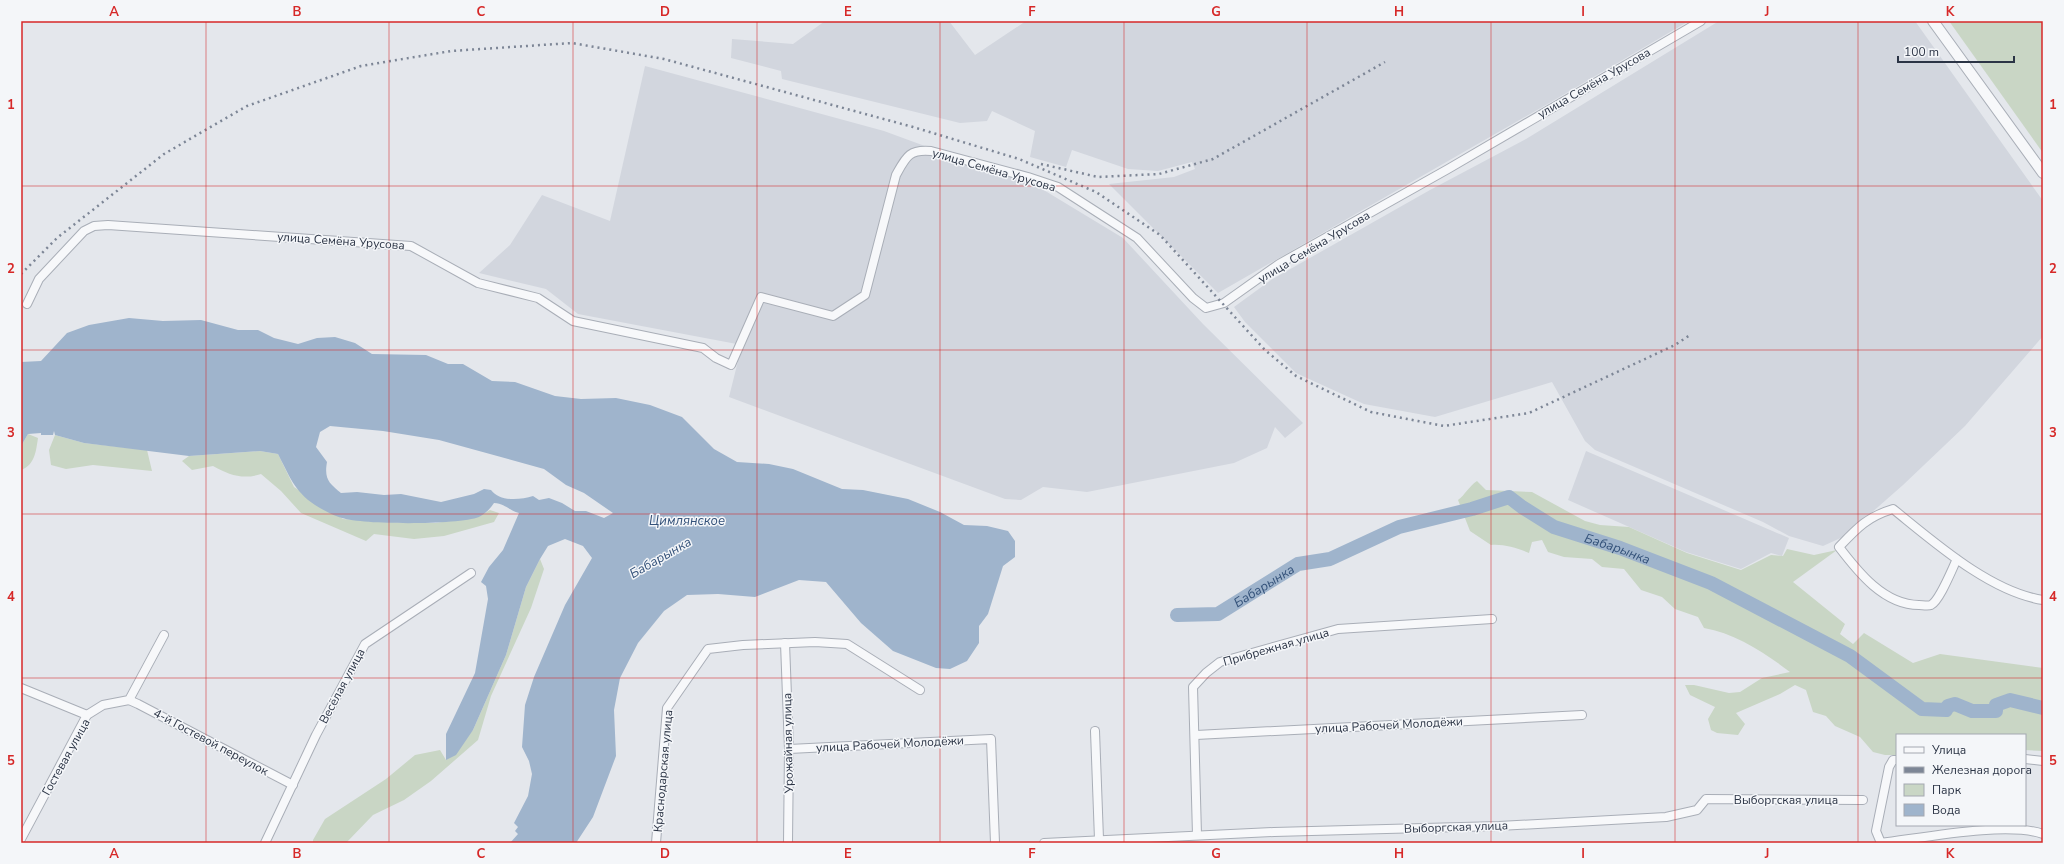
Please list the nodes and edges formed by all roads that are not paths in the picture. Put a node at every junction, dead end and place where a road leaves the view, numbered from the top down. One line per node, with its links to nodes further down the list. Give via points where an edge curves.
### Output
1 (1701, 21): 4 (street, улица Семёна Урусова, via 1448,169 1279,264 1224,303 1206,308 1193,298 1138,238 1058,187 931,151 918,150 904,160 896,175 865,295 833,316 761,297 731,364 716,358 703,348 573,321 538,298 478,283 412,246 94,226 84,231 39,279)
2 (1933, 21): 3 (street)
3 (2043, 173)
4 (27, 304)
5 (1957, 559): 5 (street, via 1936,600 1930,605 1903,602 1879,590 1857,570 1839,546 1874,515 1893,509); 7 (street, via 2012,592)
6 (470, 573): 22 (street, Весёлая улица, via 365,644 316,735)
7 (2043, 600)
8 (1492, 619): 17 (street, Прибрежная улица, via 1338,629 1220,662 1193,687)
9 (164, 635): 13 (street)
10 (785, 643): 12 (street, Краснодарская улица, via 847,644); 18 (street, Урожайная улица); 29 (street, Краснодарская улица, via 708,649 667,708)
11 (21, 688): 15 (street)
12 (920, 690)
13 (129, 700): 15 (street, Гостевая улица, via 103,705); 22 (street, 4-й Гостевой переулок)
14 (1582, 714): 17 (street, улица Рабочей Молодёжи)
15 (87, 715): 26 (street, Гостевая улица)
16 (1095, 731): 27 (street)
17 (1196, 735): 25 (street, Прибрежная улица)
18 (789, 749): 30 (street, Урожайная улица); 31 (street, улица Рабочей Молодёжи, via 991,739)
19 (2026, 759): 21 (street)
20 (1896, 760): 24 (street, via 1893,760 1889,767 1876,831 1881,843 1992,830 2035,831)
21 (2043, 761)
22 (293, 785): 28 (street, Весёлая улица)
23 (1863, 800): 25 (street, Выборгская улица, via 1706,799 1697,810 1666,817 1499,826)
24 (2043, 834)
25 (1198, 835): 27 (street, Выборгская улица)
26 (21, 839)
27 (1099, 839): 32 (street, Выборгская улица)
28 (265, 843)
29 (656, 843)
30 (788, 843)
31 (995, 843)
32 (1044, 843)

